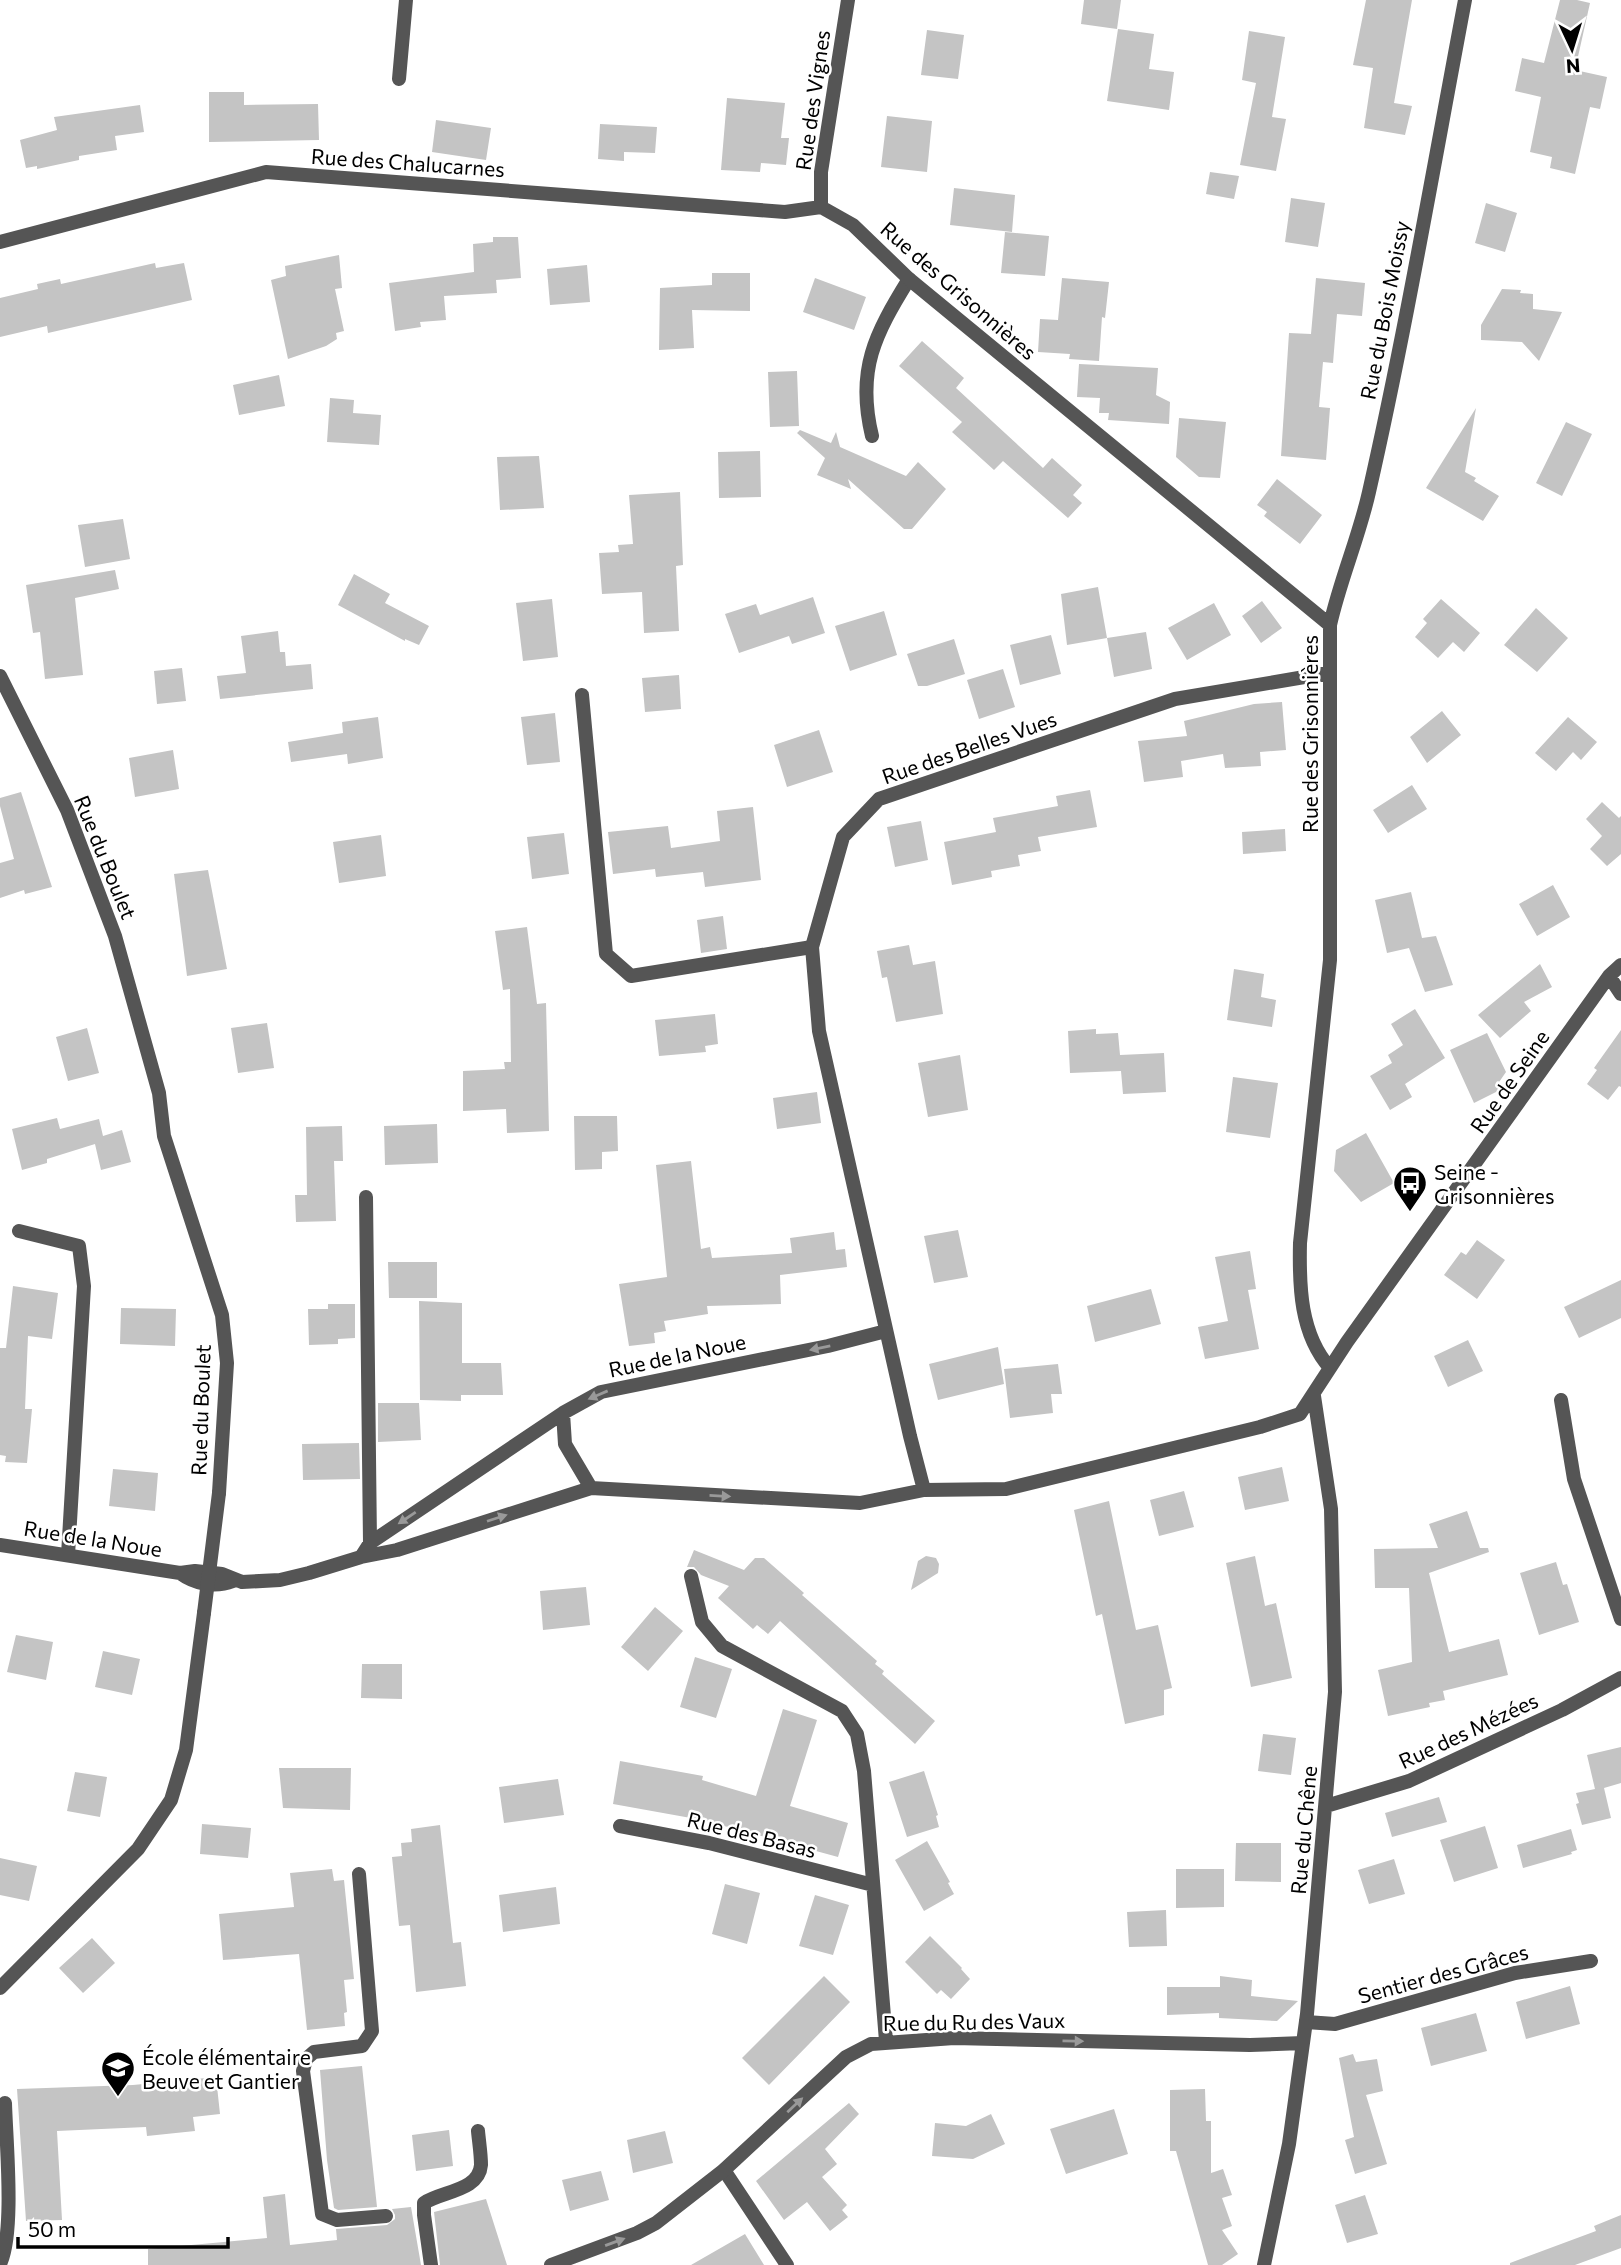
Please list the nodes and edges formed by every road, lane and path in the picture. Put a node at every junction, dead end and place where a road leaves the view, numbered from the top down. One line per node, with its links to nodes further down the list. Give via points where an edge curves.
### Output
1 (406, 0): 4 (street)
2 (848, 0): 5 (street, Rue des Vignes, via 821,172)
3 (1465, 0): 9 (street, Rue du Bois Moissy, via 1368,496)
4 (399, 79)
5 (821, 206): 6 (street, Rue des Chalucarnes, via 785,212 266,172); 7 (street, Rue des Grisonnières, via 853,225)
6 (0, 242)
7 (909, 279): 8 (street, via 882,323 868,365 867,414); 9 (street, Rue des Grisonnières)
8 (872, 436)
9 (1330, 625): 10 (street, Rue des Grisonnières)
10 (1328, 673): 13 (street, Rue des Belles Vues, via 1175,699 879,799 843,837); 20 (street, Rue des Grisonnières, via 1331,960 1300,1269 1308,1330 1319,1356)
11 (0, 677): 38 (street, Rue du Boulet, bridge, via 67,810 115,936 159,1093 164,1136 222,1315 227,1363 219,1493 204,1613 186,1750 171,1800 138,1849)
12 (582, 695): 13 (street, via 606,954 631,975)
13 (812, 947): 19 (street, Rue des Belles Vues, via 819,1031)
14 (1621, 965): 15 (street, Rue de Seine)
15 (1609, 976): 16 (street); 20 (street, Rue de Seine)
16 (1621, 994)
17 (366, 1197): 26 (street)
18 (19, 1231): 28 (street, via 79,1246 85,1286)
19 (886, 1331): 23 (street, Rue de la Noue, one-way to 23, via 601,1392); 25 (street)
20 (1330, 1368): 21 (street, Rue de Seine)
21 (1314, 1396): 25 (street, Rue de la Noue, via 1300,1414 1125,1461 1006,1489); 33 (street, Rue du Chêne, via 1331,1509 1334,1611 1335,1692)
22 (1560, 1400): 31 (street, via 1574,1479)
23 (563, 1413): 24 (street, via 565,1444); 26 (street, Rue de la Noue, one-way to 26)
24 (591, 1488): 25 (street, Rue de la Noue, one-way to 25, via 860,1503); 29 (street, Rue de la Noue, one-way to 24, via 397,1550)
25 (924, 1490)
26 (370, 1543): 29 (street, Rue de la Noue)
27 (0, 1545): 28 (street, Rue de la Noue)
28 (68, 1555): 29 (street, Rue de la Noue, via 180,1573 222,1574 242,1582 280,1580)
29 (361, 1557)
30 (691, 1576): 36 (street, via 702,1622 722,1646 842,1711 857,1734)
31 (1621, 1619)
32 (1621, 1678): 33 (street, Rue des Mézées, via 1409,1781)
33 (1326, 1806): 39 (street, Rue du Chêne)
34 (620, 1826): 36 (street, Rue des Basas, via 709,1843)
35 (359, 1874): 45 (street, via 373,2031 362,2046 314,2052 303,2071 322,2214 337,2220)
36 (873, 1885): 40 (street)
37 (1591, 1961): 39 (street, Sentier des Grâces, via 1515,1973 1335,2024)
38 (0, 1988)
39 (1306, 2022): 41 (street, Rue du Chêne)
40 (886, 2042): 41 (street, Rue du Ru des Vaux, one-way to 41, via 954,2038); 44 (street, Rue du Ru des Vaux, one-way to 40, via 846,2057 871,2043)
41 (1303, 2043): 50 (street, Rue du Chêne, via 1289,2144)
42 (5, 2103): 46 (street, via 8,2223)
43 (478, 2131): 47 (street, via 481,2166 476,2179 434,2196 418,2212)
44 (724, 2170): 48 (street, Rue du Ru des Vaux, one-way to 44, via 638,2233); 49 (street)
45 (386, 2216)
46 (0, 2264)
47 (430, 2265)
48 (551, 2265)
49 (787, 2265)
50 (1264, 2265)

